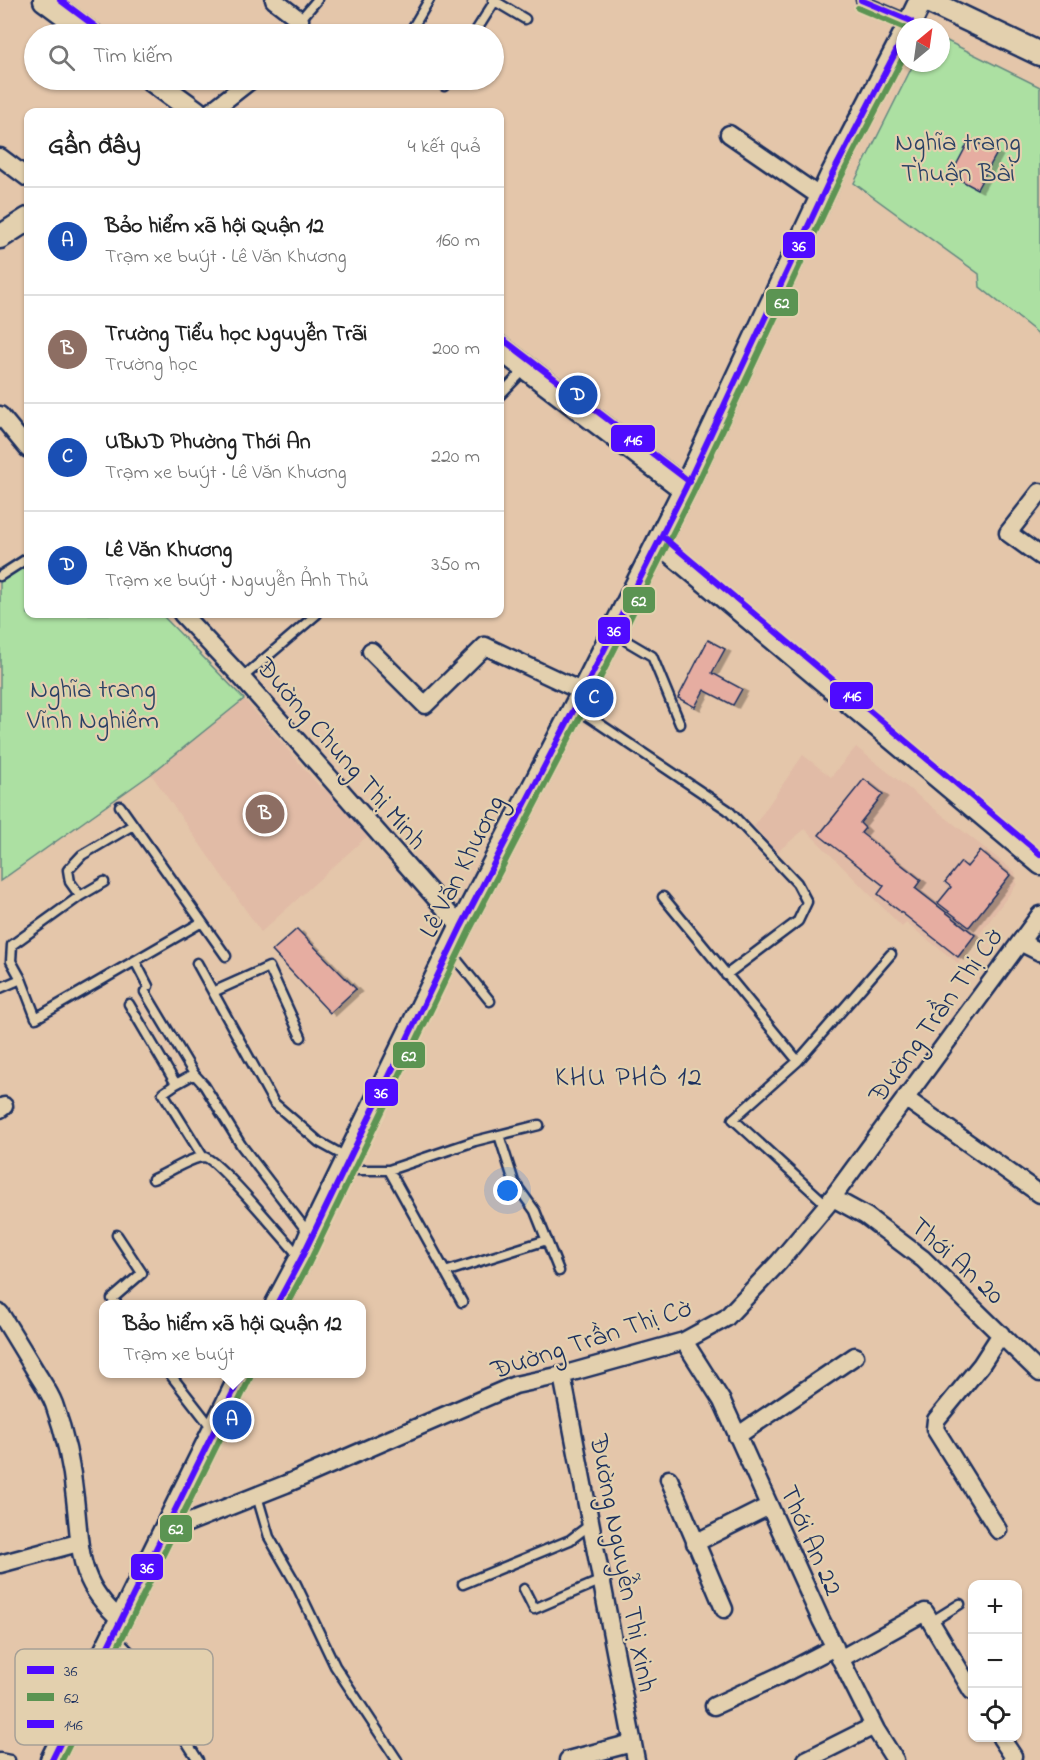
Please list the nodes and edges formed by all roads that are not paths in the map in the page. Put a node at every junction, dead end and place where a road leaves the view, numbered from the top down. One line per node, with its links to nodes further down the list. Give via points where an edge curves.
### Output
1 (45, 0): 12 (main road)
2 (274, 0): 13 (street)
3 (317, 0): 14 (lane)
4 (429, 0): 15 (lane)
5 (494, 0): 10 (lane); 16 (lane)
6 (861, 0): 11 (lane)
7 (921, 0): 9 (main road, Lê Văn Khương)
8 (926, 0): 18 (main road)
9 (912, 18)
10 (525, 19)
11 (896, 20)
12 (77, 24)
13 (294, 24)
14 (299, 24)
15 (415, 24)
16 (480, 24)
17 (896, 51): 26 (main road, Lê Văn Khương)
18 (1040, 54)
19 (166, 90): 21 (main road)
20 (238, 90): 22 (street)
21 (190, 108)
22 (215, 108)
23 (729, 134): 26 (street)
24 (0, 157): 25 (street)
25 (24, 175)
26 (822, 198): 34 (main road, Lê Văn Khương)
27 (24, 222): 28 (main road)
28 (0, 237)
29 (504, 351): 30 (main road)
30 (525, 369): 31 (lane); 34 (main road)
31 (504, 391)
32 (0, 415): 33 (street)
33 (24, 438)
34 (685, 489): 36 (main road, Lê Văn Khương)
35 (1040, 492): 37 (street, via 1008,533)
36 (657, 544): 42 (main road, Lê Văn Khương); 49 (street)
37 (1040, 556)
38 (24, 561): 39 (lane)
39 (0, 576)
40 (186, 618): 44 (street, Đường Chung Thị Minh)
41 (312, 618): 44 (lane)
42 (613, 633): 45 (main road, Lê Văn Khương); 46 (lane, via 652,656)
43 (371, 651): 45 (street, via 425,705 485,646)
44 (242, 678): 55 (street, Đường Chung Thị Minh)
45 (579, 700): 55 (main road, Lê Văn Khương); 63 (lane, via 728,810 797,883 807,902 798,921)
46 (680, 724)
47 (120, 806): 48 (lane)
48 (133, 825): 51 (lane, via 82,855 68,870 69,882); 54 (lane)
49 (1040, 866)
50 (104, 882): 51 (lane)
51 (80, 896): 64 (lane, via 12,945 11,961)
52 (663, 897): 63 (lane)
53 (1040, 915): 56 (street, Đường Trần Thị Cờ)
54 (201, 922): 60 (lane); 61 (lane)
55 (461, 927): 57 (main road, Lê Văn Khương)
56 (1020, 942): 58 (street); 73 (street, Đường Trần Thị Cờ)
57 (449, 951): 67 (lane); 77 (main road, Lê Văn Khương)
58 (1040, 952)
59 (891, 954): 70 (lane)
60 (226, 956)
61 (135, 961): 64 (lane, via 36,1018); 71 (lane, via 146,989)
62 (197, 963): 66 (lane)
63 (726, 975): 70 (lane)
64 (21, 979): 65 (lane)
65 (0, 988)
66 (213, 992): 69 (lane, via 269,967); 77 (lane, via 274,1103)
67 (490, 1002)
68 (129, 1004): 72 (lane)
69 (301, 1037)
70 (798, 1061): 81 (lane, via 734,1119)
71 (194, 1074): 72 (lane); 83 (lane, via 241,1145)
72 (176, 1084): 76 (lane, via 163,1093)
73 (905, 1098): 80 (street); 81 (street, Đường Trần Thị Cờ)
74 (539, 1125): 75 (lane)
75 (499, 1135): 78 (lane); 84 (lane, via 514,1182 535,1211)
76 (203, 1157): 79 (lane); 85 (lane, via 215,1162)
77 (347, 1162): 78 (lane, via 356,1170); 83 (main road, Lê Văn Khương)
78 (389, 1170): 87 (lane)
79 (153, 1179)
80 (1040, 1194)
81 (830, 1201): 92 (street, Thới An 20, via 866,1216 923,1259); 93 (street, Đường Trần Thị Cờ, via 780,1262 726,1318)
82 (117, 1235): 88 (lane, via 142,1272)
83 (310, 1235): 85 (main road, Lê Văn Khương)
84 (547, 1240): 86 (lane); 87 (lane)
85 (301, 1259): 89 (main road, Lê Văn Khương)
86 (559, 1271)
87 (445, 1272): 90 (lane)
88 (113, 1300)
89 (280, 1300)
90 (462, 1302)
91 (2, 1315): 107 (street, via 54,1402 68,1455)
92 (1001, 1334): 95 (street, Thới An 20); 105 (street, via 936,1420 935,1429)
93 (684, 1341): 96 (street, Đường Trần Thị Cờ); 100 (street, Thới An 22, via 722,1401)
94 (855, 1356): 100 (street)
95 (1040, 1373)
96 (562, 1375): 102 (street, Đường Trần Thị Cờ, via 515,1385); 104 (street, Đường Nguyễn Thị Xinh)
97 (173, 1378): 99 (lane)
98 (240, 1378): 99 (main road)
99 (214, 1430): 106 (main road)
100 (737, 1436): 103 (street, Thới An 22)
101 (669, 1479): 108 (street)
102 (258, 1496): 106 (street, Đường Trần Thị Cờ); 131 (lane, via 269,1537 335,1666)
103 (769, 1506): 108 (street); 119 (street, Thới An 22)
104 (591, 1524): 110 (street, Đường Nguyễn Thị Xinh); 111 (lane, via 570,1540)
105 (998, 1530)
106 (165, 1532): 116 (main road)
107 (78, 1543): 109 (street); 116 (street, via 84,1569)
108 (695, 1543): 114 (street)
109 (0, 1564)
110 (602, 1580): 112 (lane, via 534,1609); 124 (street, Đường Nguyễn Thị Xinh)
111 (463, 1584)
112 (524, 1590)
113 (960, 1604): 115 (lane)
114 (724, 1609)
115 (931, 1622): 119 (street, via 925,1612); 120 (street)
116 (116, 1627): 117 (main road); 118 (lane)
117 (106, 1649)
118 (133, 1649)
119 (838, 1653): 121 (street); 122 (street, Thới An 22)
120 (970, 1688)
121 (714, 1706)
122 (874, 1726): 134 (street); 135 (street, Thới An 22)
123 (1004, 1742): 136 (street)
124 (632, 1743): 132 (street); 133 (street, Đường Nguyễn Thị Xinh)
125 (61, 1745): 128 (main road)
126 (188, 1745): 130 (lane)
127 (0, 1758): 129 (lane)
128 (54, 1759)
129 (10, 1760)
130 (198, 1760)
131 (397, 1760)
132 (568, 1760)
133 (636, 1760)
134 (806, 1760)
135 (895, 1760)
136 (1012, 1760)

